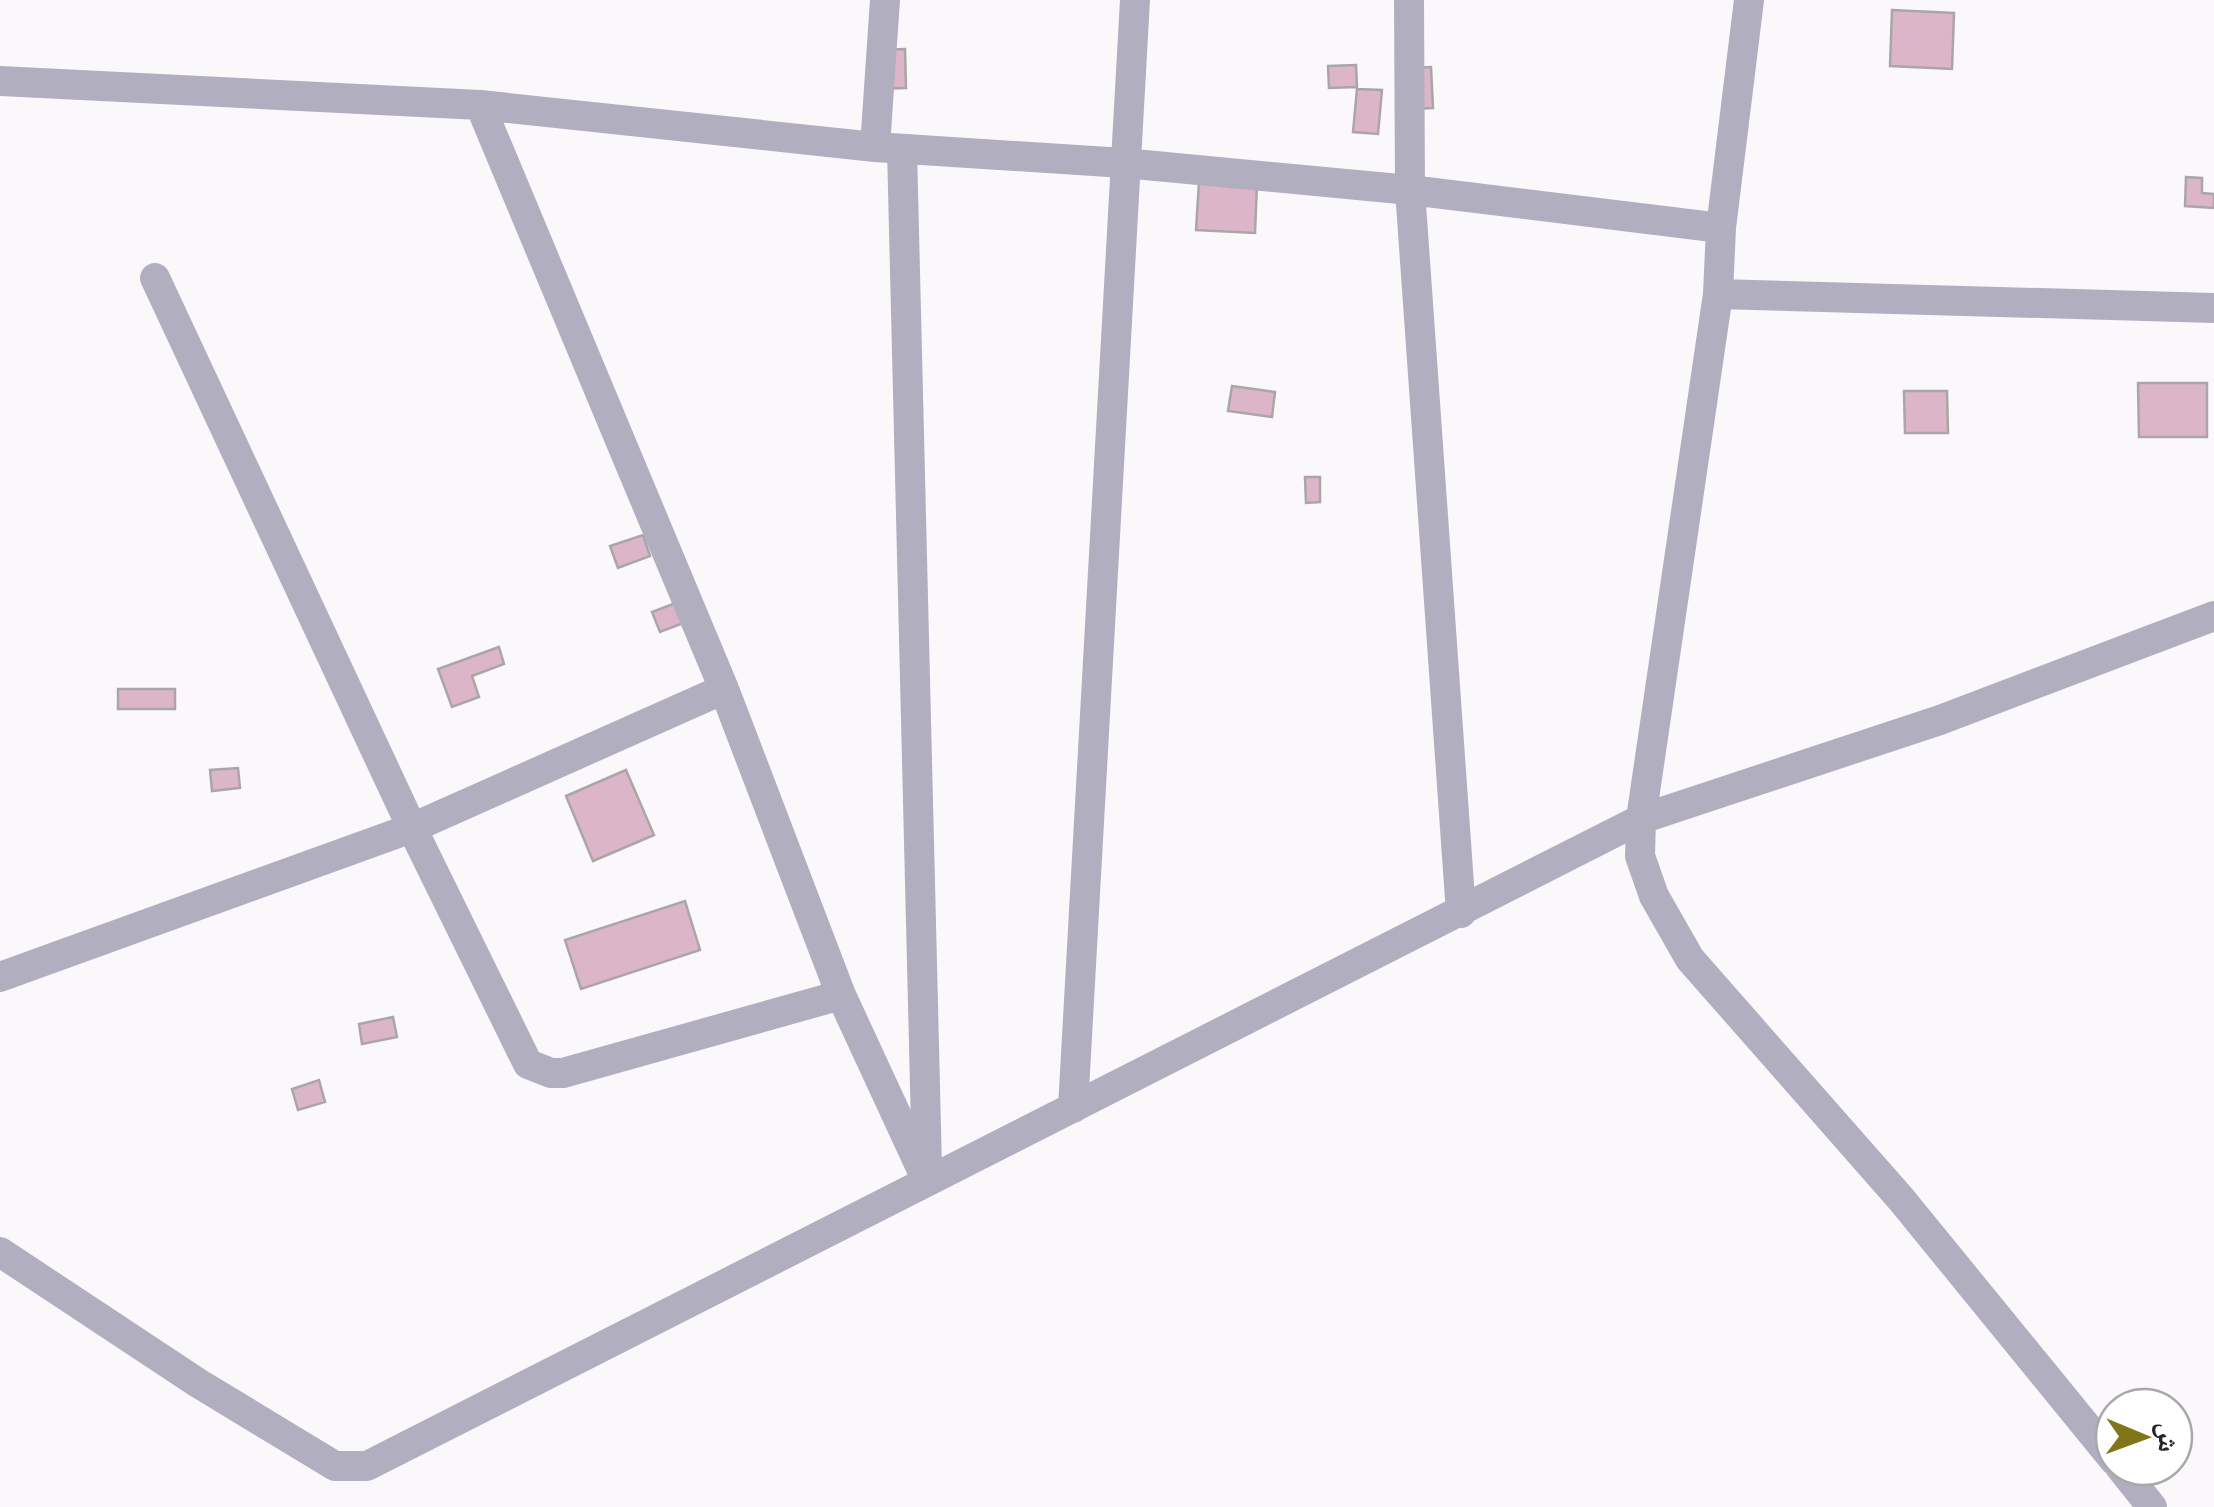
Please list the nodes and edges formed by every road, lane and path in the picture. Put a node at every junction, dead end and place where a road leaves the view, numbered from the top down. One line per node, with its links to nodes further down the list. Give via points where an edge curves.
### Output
1 (885, 0): 7 (street)
2 (1135, 0): 8 (street)
3 (1409, 0): 9 (street)
4 (1749, 0): 10 (street)
5 (0, 80): 6 (street)
6 (480, 106): 7 (street); 15 (street)
7 (889, 148): 8 (street); 22 (street)
8 (1124, 164): 9 (street); 21 (street)
9 (1410, 190): 10 (street); 18 (street)
10 (1721, 228): 12 (street)
11 (155, 278): 17 (street)
12 (1718, 294): 13 (street); 16 (street)
13 (2214, 308)
14 (2214, 616): 16 (street, via 1940,720)
15 (724, 689): 17 (street); 20 (street)
16 (1640, 819): 18 (street); 24 (street, via 1640,856 1654,896 1690,958 1901,1199)
17 (412, 828): 19 (street); 20 (street, via 528,1064 538,1070 564,1073)
18 (1460, 913): 21 (street)
19 (0, 977)
20 (841, 995): 22 (street)
21 (1073, 1108): 22 (street)
22 (928, 1181): 23 (street, via 353,1468 335,1466 198,1383)
23 (0, 1252)
24 (2094, 1435)
25 (2136, 1487): 26 (street)
26 (2152, 1507)

